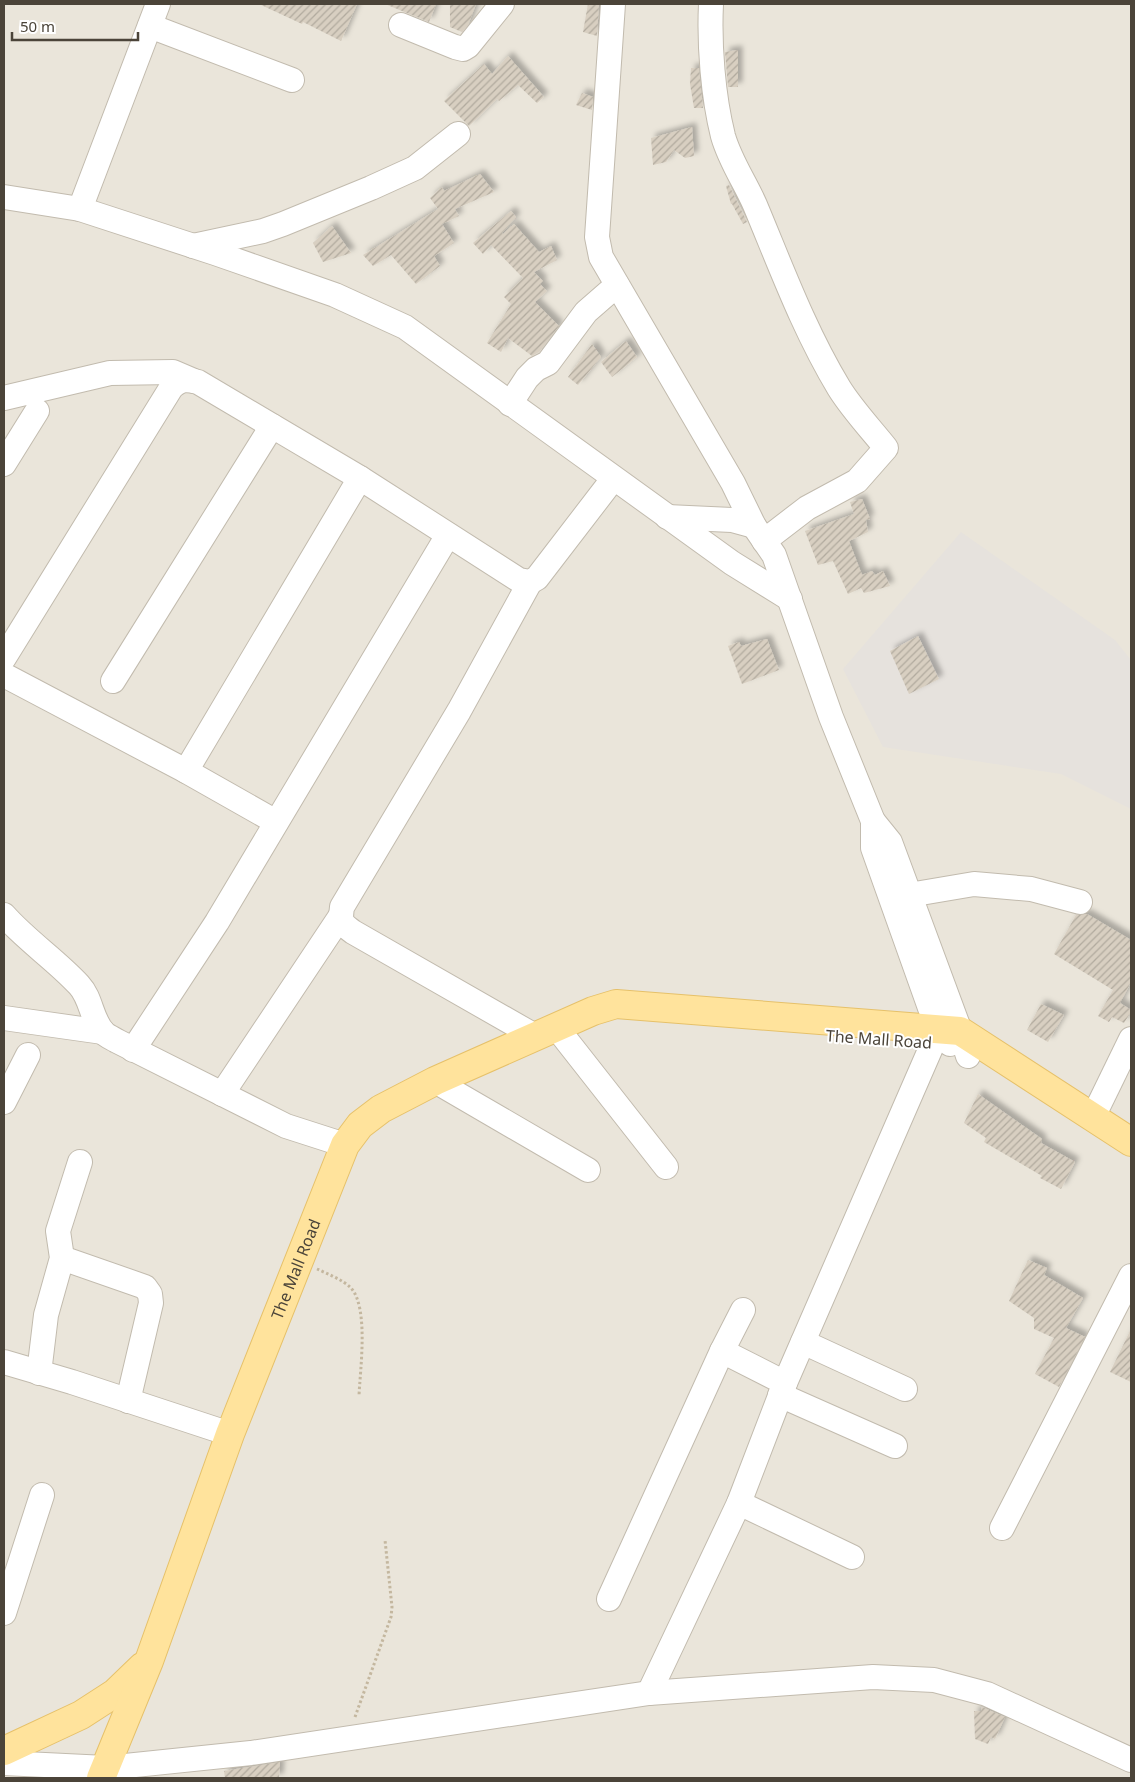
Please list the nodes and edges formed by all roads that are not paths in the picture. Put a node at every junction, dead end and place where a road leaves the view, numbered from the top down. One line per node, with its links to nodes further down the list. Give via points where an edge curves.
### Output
1 (158, 4): 6 (street)
2 (502, 4): 5 (street, via 463,49)
3 (612, 4): 12 (street, via 597,237 601,257)
4 (711, 4): 22 (street, via 712,59 720,124 733,163 754,203 810,336 840,390 886,448 857,481)
5 (401, 25)
6 (150, 26): 7 (street); 10 (street)
7 (292, 80)
8 (458, 134): 11 (street, via 415,168 362,192 263,231)
9 (4, 197): 10 (street)
10 (80, 209): 11 (street)
11 (193, 246): 15 (street, via 334,295 405,327)
12 (618, 285): 15 (street, via 586,312 548,363 536,369); 22 (street, via 733,483)
13 (198, 382): 14 (street, via 173,372 110,373); 17 (street); 26 (street, via 186,379 171,388)
14 (4, 398)
15 (510, 404): 20 (street)
16 (36, 411): 18 (street)
17 (272, 426): 19 (street); 28 (street)
18 (4, 464)
19 (360, 478): 23 (street); 29 (street)
20 (613, 479): 21 (street); 24 (street, via 537,578)
21 (667, 517): 22 (street, via 732,520); 25 (street)
22 (759, 534): 25 (street, via 774,555)
23 (448, 535): 24 (street, via 519,580); 31 (street)
24 (530, 582): 35 (street, via 454,720 342,907)
25 (790, 599): 30 (street, via 831,717)
26 (4, 658)
27 (4, 675): 29 (street)
28 (113, 681)
29 (186, 771): 31 (street)
30 (873, 821): 32 (street, via 890,842); 40 (street, via 873,848 930,1008)
31 (276, 822): 41 (street, via 199,950)
32 (910, 894): 33 (street, via 974,884 1031,889); 40 (street)
33 (1080, 902)
34 (4, 915): 37 (street, via 80,986)
35 (340, 917): 38 (street, via 342,924 353,932); 44 (street)
36 (4, 1018): 37 (street)
37 (103, 1032): 41 (street)
38 (546, 1032): 40 (main road, The Mall Road, via 616,1004); 43 (main road, The Mall Road); 51 (street)
39 (1131, 1039): 46 (street)
40 (950, 1041): 46 (main road, The Mall Road); 50 (main road, The Mall Road); 56 (street)
41 (133, 1050): 44 (street)
42 (28, 1055): 45 (street)
43 (435, 1081): 48 (main road, The Mall Road, via 381,1109 360,1125); 52 (street)
44 (222, 1094): 48 (street, via 286,1126)
45 (4, 1102)
46 (1093, 1117): 47 (main road, The Mall Road)
47 (1131, 1142)
48 (345, 1146): 63 (main road, The Mall Road)
49 (80, 1162): 53 (street, via 58,1231)
50 (1131, 1162)
51 (666, 1167)
52 (588, 1170)
53 (62, 1258): 59 (street, via 46,1315); 62 (street, via 145,1287 150,1294 151,1303)
54 (1131, 1276): 67 (street)
55 (743, 1310): 57 (street)
56 (803, 1342): 60 (street); 61 (street)
57 (722, 1351): 60 (street); 69 (street)
58 (4, 1362): 59 (street)
59 (38, 1373): 62 (street)
60 (782, 1389): 64 (street); 66 (street)
61 (905, 1389)
62 (128, 1401): 63 (street)
63 (230, 1434): 71 (main road, The Mall Road)
64 (895, 1446)
65 (42, 1494): 70 (street)
66 (739, 1504): 68 (street); 72 (street)
67 (1002, 1528)
68 (852, 1556)
69 (609, 1599)
70 (4, 1613)
71 (149, 1660): 73 (main road, via 115,1693); 75 (main road, The Mall Road)
72 (649, 1693): 74 (street, via 873,1677 934,1680 987,1694); 75 (street)
73 (7, 1759): 75 (street); 76 (street)
74 (1131, 1760)
75 (104, 1773)
76 (47, 1778)

